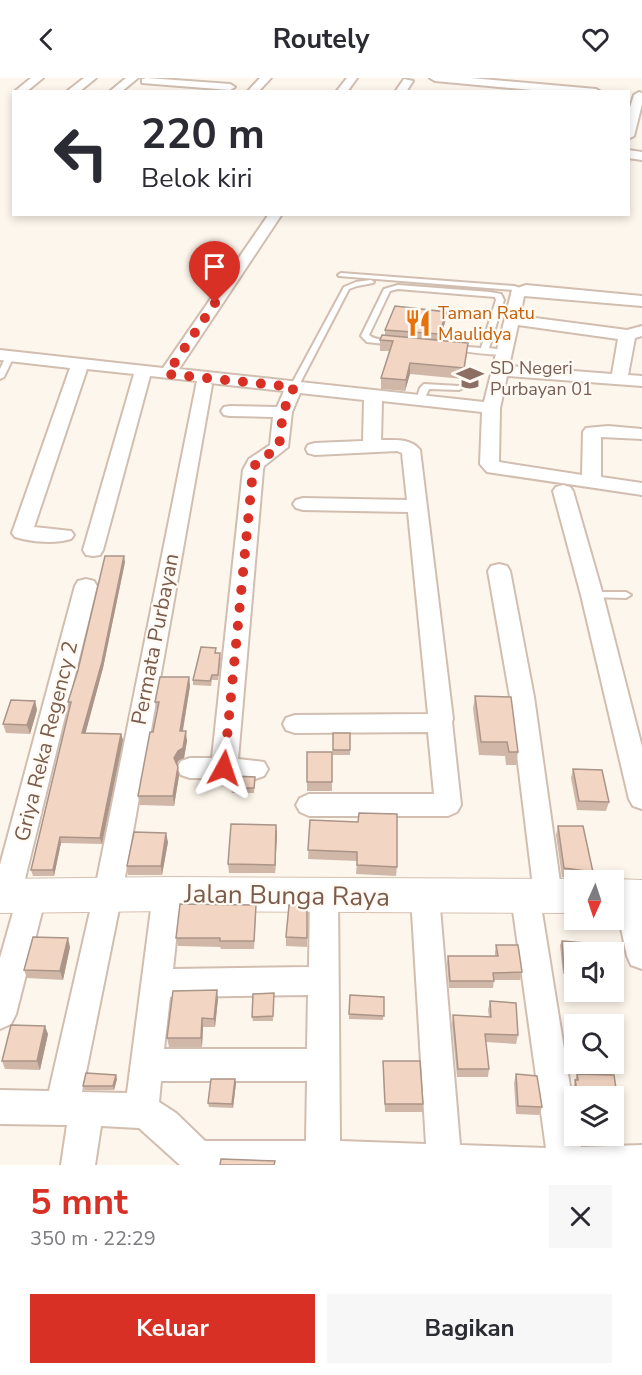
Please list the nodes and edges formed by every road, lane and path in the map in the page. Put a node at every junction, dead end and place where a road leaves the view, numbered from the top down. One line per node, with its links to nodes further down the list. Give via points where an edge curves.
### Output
1 (38, 78): 13 (street)
2 (92, 78): 14 (street)
3 (133, 78): 15 (street)
4 (240, 78): 12 (street)
5 (266, 78): 16 (street)
6 (352, 78): 17 (street)
7 (435, 78): 19 (street)
8 (171, 80): 9 (street); 11 (street)
9 (146, 81)
10 (408, 81): 18 (street)
11 (213, 82): 12 (street)
12 (228, 89)
13 (22, 90)
14 (74, 90)
15 (117, 90)
16 (254, 90)
17 (343, 90)
18 (401, 90)
19 (573, 90)
20 (636, 95): 21 (street)
21 (630, 126)
22 (275, 216): 38 (street)
23 (341, 274): 25 (lane)
24 (390, 288): 25 (lane); 30 (lane, via 365,336 375,341); 43 (lane, via 369,282 346,288)
25 (467, 288): 26 (lane); 32 (lane, via 500,298)
26 (522, 290): 27 (street); 28 (street, via 516,294)
27 (642, 301)
28 (512, 320): 29 (street); 33 (street)
29 (634, 333): 40 (street)
30 (408, 344)
31 (440, 347): 32 (lane)
32 (484, 351): 33 (lane)
33 (504, 352): 36 (street)
34 (5, 356): 35 (street); 39 (lane)
35 (80, 364): 37 (street); 58 (street, via 22,533)
36 (499, 370): 40 (street); 47 (street)
37 (143, 371): 38 (street); 59 (street)
38 (167, 374): 43 (street)
39 (0, 377)
40 (619, 379): 41 (street)
41 (642, 381)
42 (203, 384): 71 (street, Permata Purbayan)
43 (294, 387): 45 (street); 49 (street)
44 (459, 388): 46 (lane, via 427,386)
45 (373, 395): 46 (street); 51 (street)
46 (420, 400): 47 (street)
47 (491, 408): 53 (street, via 490,466)
48 (230, 411): 49 (street)
49 (283, 412): 67 (street, via 279,447 256,463 253,470)
50 (642, 434): 53 (street, via 592,432)
51 (372, 446): 52 (street); 57 (street, via 399,445 411,450)
52 (315, 449)
53 (591, 482): 54 (street)
54 (642, 489)
55 (563, 491): 62 (street)
56 (303, 504): 57 (street)
57 (416, 506): 64 (street)
58 (64, 535)
59 (93, 550)
60 (499, 571): 76 (street, via 522,698)
61 (86, 586): 74 (street, Griya Reka Regency 2)
62 (592, 595): 63 (lane); 69 (street)
63 (626, 596)
64 (439, 721): 65 (street); 70 (street, via 448,805)
65 (295, 724)
66 (190, 768): 67 (street)
67 (224, 768): 68 (street)
68 (255, 769)
69 (642, 799)
70 (309, 805)
71 (108, 894): 72 (main road, Jalan Bunga Raya); 74 (main road, Jalan Bunga Raya); 85 (street, Permata Purbayan)
72 (167, 894): 73 (main road, Jalan Bunga Raya); 80 (street)
73 (324, 895): 75 (main road, Jalan Bunga Raya); 79 (street)
74 (13, 896): 81 (street, Griya Reka Regency 2)
75 (425, 896): 76 (main road, Jalan Bunga Raya); 90 (street)
76 (549, 896): 93 (street)
77 (628, 896): 78 (street)
78 (642, 956)
79 (324, 981): 80 (street); 83 (street)
80 (157, 983): 82 (street)
81 (0, 1014)
82 (147, 1065): 83 (street); 86 (street)
83 (324, 1065): 87 (street)
84 (0, 1107): 85 (street)
85 (74, 1110): 86 (street); 91 (street, Permata Purbayan)
86 (141, 1111): 88 (street, via 159,1119)
87 (323, 1161): 88 (street); 90 (street)
88 (203, 1162)
89 (642, 1162): 94 (street)
90 (445, 1164): 92 (street)
91 (78, 1165)
92 (547, 1165)
93 (566, 1165)
94 (578, 1165)

